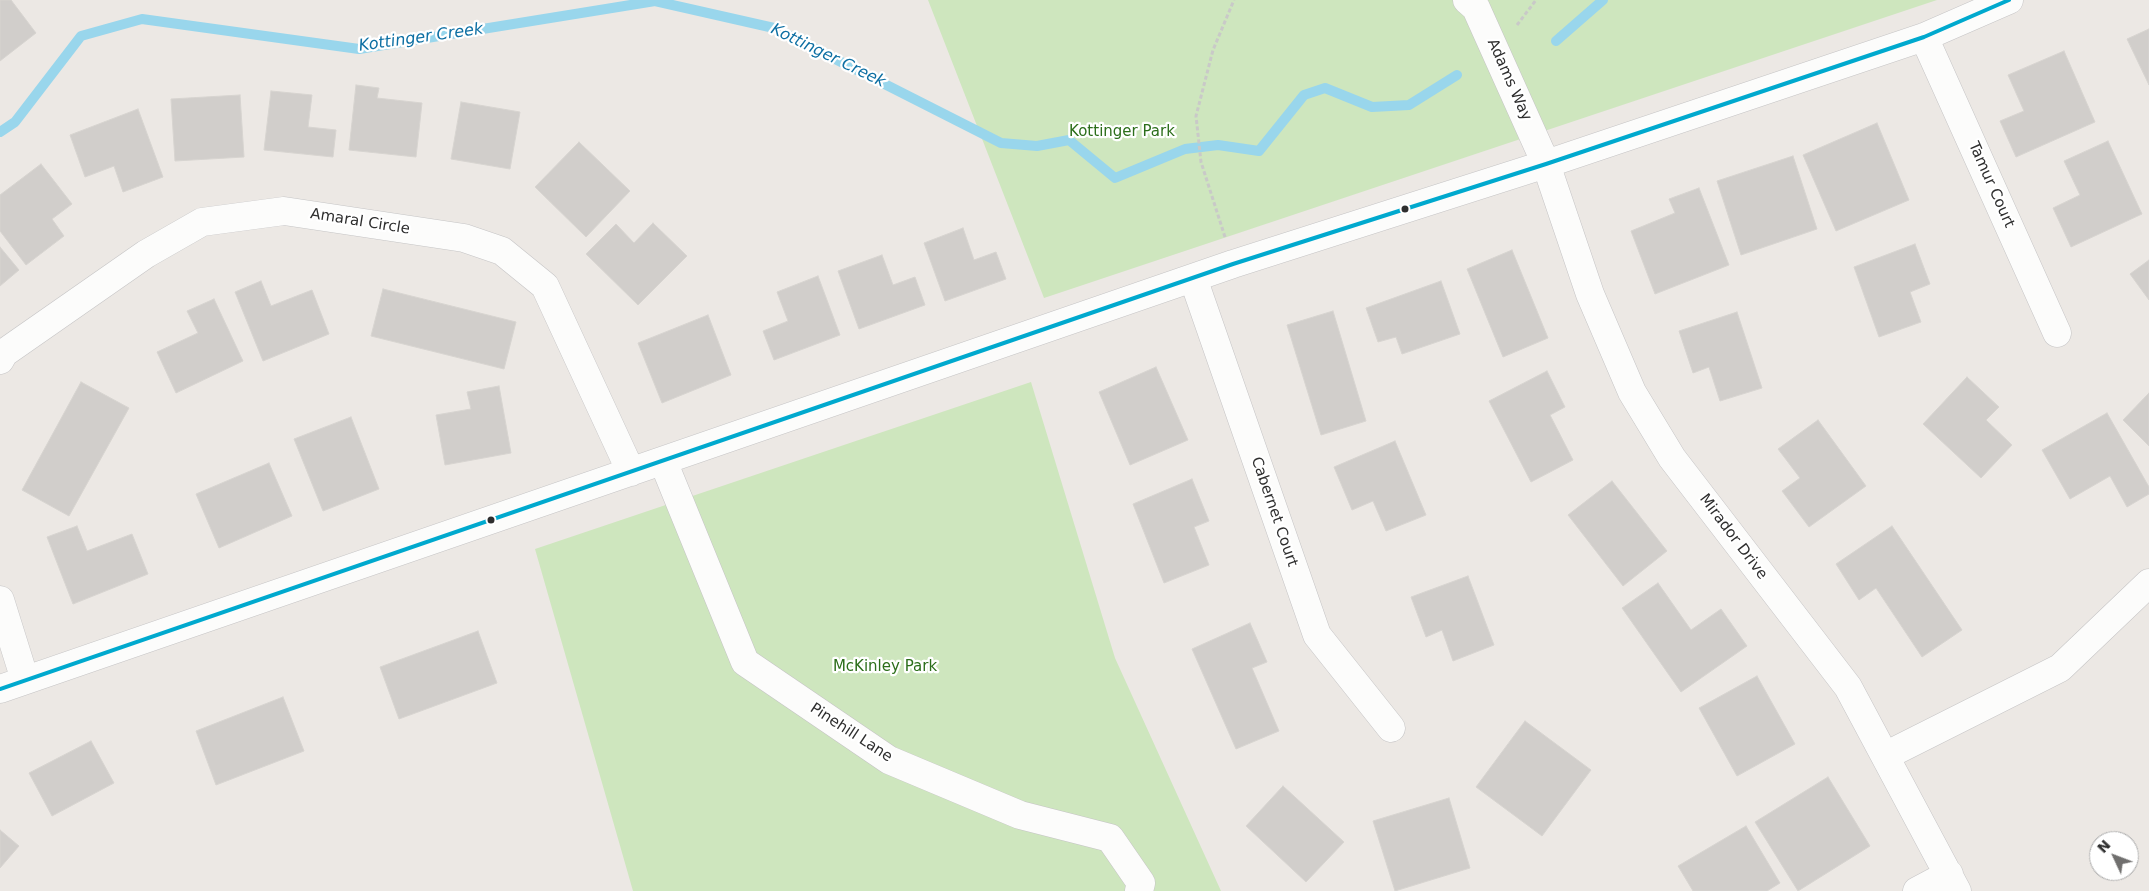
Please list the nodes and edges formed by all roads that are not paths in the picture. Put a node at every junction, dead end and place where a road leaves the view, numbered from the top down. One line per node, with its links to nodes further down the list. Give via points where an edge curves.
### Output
1 (1467, 0): 4 (street, Adams Way, via 1476,8)
2 (2009, 0): 3 (street)
3 (1924, 36): 4 (street); 6 (street, Tamur Court)
4 (1546, 164): 5 (street); 15 (street, Mirador Drive, via 1590,294 1632,392 1672,458 1848,687)
5 (1193, 278): 8 (street); 14 (street, Cabernet Court, via 1317,635)
6 (2058, 333)
7 (0, 360): 9 (street, Amaral Circle, via 4,353 146,254 202,222 284,211 464,238 502,251 545,286)
8 (663, 461): 9 (street); 17 (street, Pinehill Lane, via 745,662 889,760 1020,815 1110,838 1140,883)
9 (631, 472): 12 (street)
10 (2149, 583): 15 (street, via 2060,668)
11 (0, 600): 12 (street)
12 (25, 680): 13 (street)
13 (0, 689)
14 (1390, 728)
15 (1885, 756): 16 (street, Mirador Drive)
16 (1953, 882): 18 (street)
17 (1139, 891)
18 (1917, 891)

